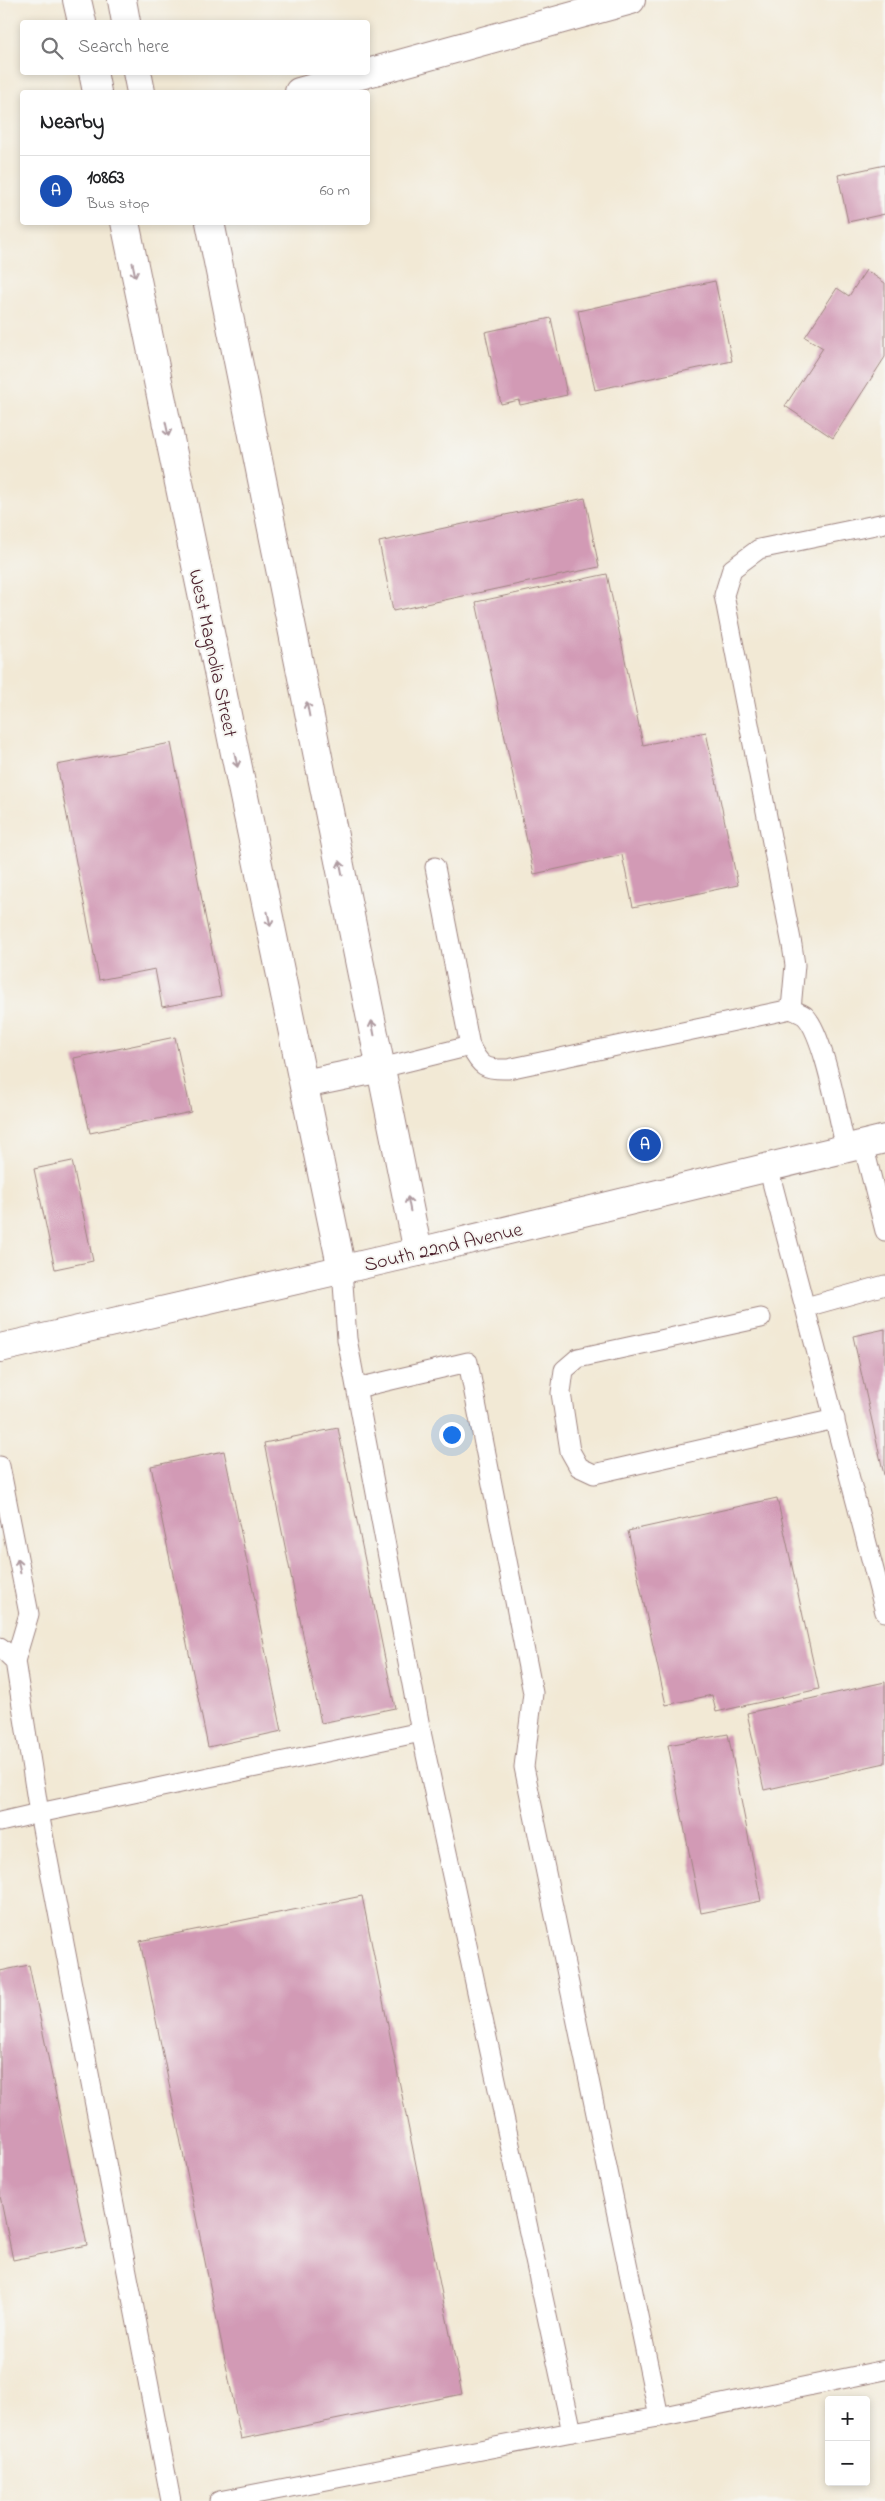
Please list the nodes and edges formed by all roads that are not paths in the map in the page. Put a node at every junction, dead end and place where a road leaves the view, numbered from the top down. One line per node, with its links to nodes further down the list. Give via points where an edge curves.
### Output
1 (77, 0): 4 (street)
2 (122, 0): 5 (street)
3 (631, 0): 6 (street)
4 (82, 20)
5 (126, 20)
6 (370, 72)
7 (93, 75): 10 (street)
8 (138, 75): 11 (street)
9 (360, 75): 12 (street)
10 (96, 90)
11 (141, 90)
12 (306, 90)
13 (126, 225): 20 (street, West Magnolia Street, one-way to 20)
14 (211, 225): 19 (street, one-way to 14)
15 (885, 523): 17 (lane, via 759,549 732,569 724,595 792,945 795,965)
16 (435, 867): 18 (lane)
17 (791, 1009): 18 (lane, via 508,1069 491,1070 477,1061); 21 (lane, via 804,1016 813,1027 826,1063)
18 (470, 1046): 19 (lane)
19 (381, 1068): 20 (street); 24 (street, one-way to 19)
20 (304, 1084): 25 (street, West Magnolia Street)
21 (865, 1144): 22 (street, South 22nd Avenue); 23 (lane)
22 (768, 1167): 24 (street, South 22nd Avenue); 27 (lane)
23 (885, 1231)
24 (418, 1252): 25 (street, South 22nd Avenue)
25 (342, 1270): 29 (street, South 22nd Avenue); 30 (lane, via 347,1339)
26 (885, 1285): 27 (lane)
27 (806, 1307): 31 (lane)
28 (761, 1318): 31 (lane, via 578,1358 564,1370 561,1393 570,1451 579,1467 594,1474)
29 (0, 1348)
30 (357, 1388): 36 (lane); 40 (lane, via 468,1362 533,1693 524,1767)
31 (835, 1419): 33 (lane)
32 (0, 1466): 35 (lane, one-way to 32, via 29,1614)
33 (885, 1612)
34 (0, 1647): 35 (lane)
35 (15, 1661): 37 (lane)
36 (421, 1732): 37 (lane); 41 (lane)
37 (38, 1813): 38 (lane); 42 (lane)
38 (0, 1822)
39 (885, 2370): 40 (lane)
40 (660, 2417): 41 (lane)
41 (572, 2432): 43 (lane)
42 (171, 2501)
43 (219, 2501)

